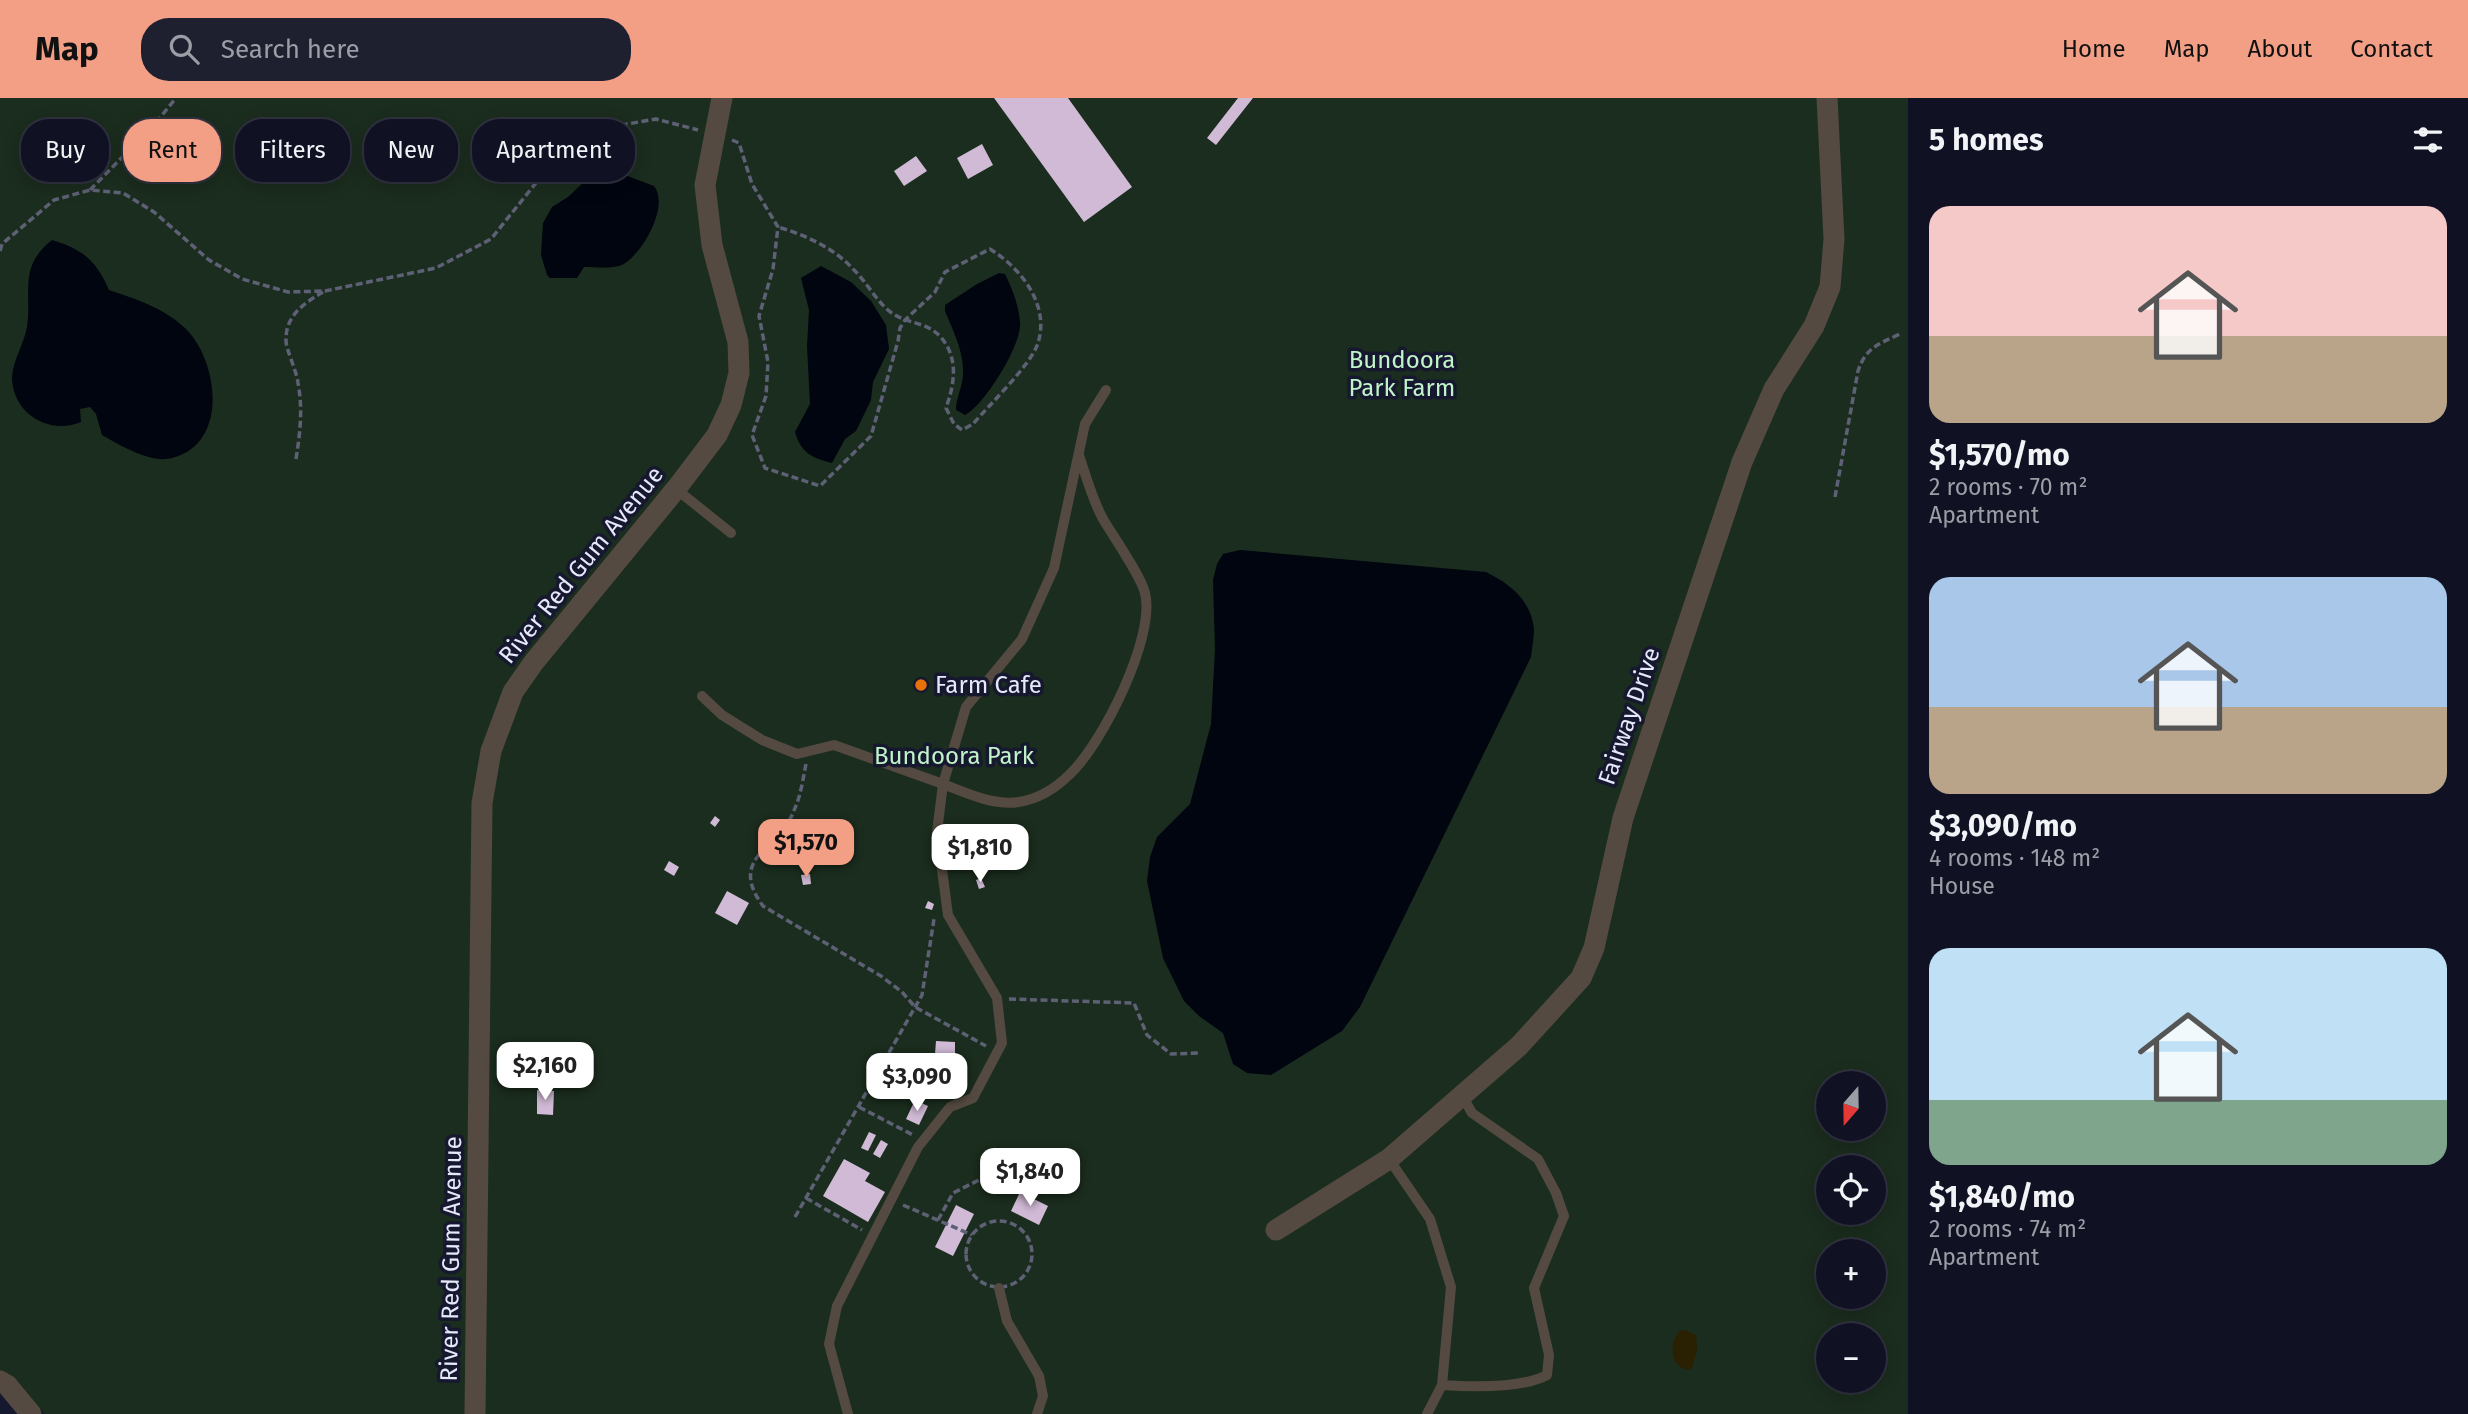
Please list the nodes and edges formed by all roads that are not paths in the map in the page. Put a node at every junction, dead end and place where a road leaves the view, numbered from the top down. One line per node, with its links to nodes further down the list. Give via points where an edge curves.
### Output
1 (722, 98): 5 (street, River Red Gum Avenue, via 705,185 712,245 738,342 739,373 717,435)
2 (1827, 98): 9 (street, Fairway Drive, via 1834,239 1830,287 1814,326 1774,389 1742,462 1623,818 1594,948 1581,978 1519,1046)
3 (1106, 390): 4 (lane, via 1085,424)
4 (1079, 455): 8 (lane, via 1054,568 1022,639 966,707); 8 (lane, via 1101,516 1145,591 1147,612 1135,663 1102,732 1071,774 1045,794 1002,803)
5 (676, 489): 6 (lane); 16 (street, River Red Gum Avenue, via 534,662 513,692 491,751 482,803)
6 (731, 533)
7 (702, 696): 8 (lane, via 762,740 797,754 834,745)
8 (943, 784): 17 (lane, via 937,832 948,915 997,998 1002,1043 973,1098 950,1107 923,1141 837,1306 829,1344)
9 (1463, 1097): 10 (street, Fairway Drive); 14 (lane, via 1472,1113 1538,1159 1564,1216 1534,1288 1549,1355 1547,1375 1533,1382)
10 (1390, 1159): 11 (street, Fairway Drive); 14 (lane, via 1430,1219 1451,1287)
11 (1276, 1230)
12 (999, 1287): 18 (lane, via 1007,1321 1039,1376 1043,1396)
13 (0, 1381): 15 (street)
14 (1442, 1385): 19 (lane)
15 (31, 1414)
16 (475, 1414)
17 (848, 1414)
18 (1037, 1414)
19 (1427, 1414)

